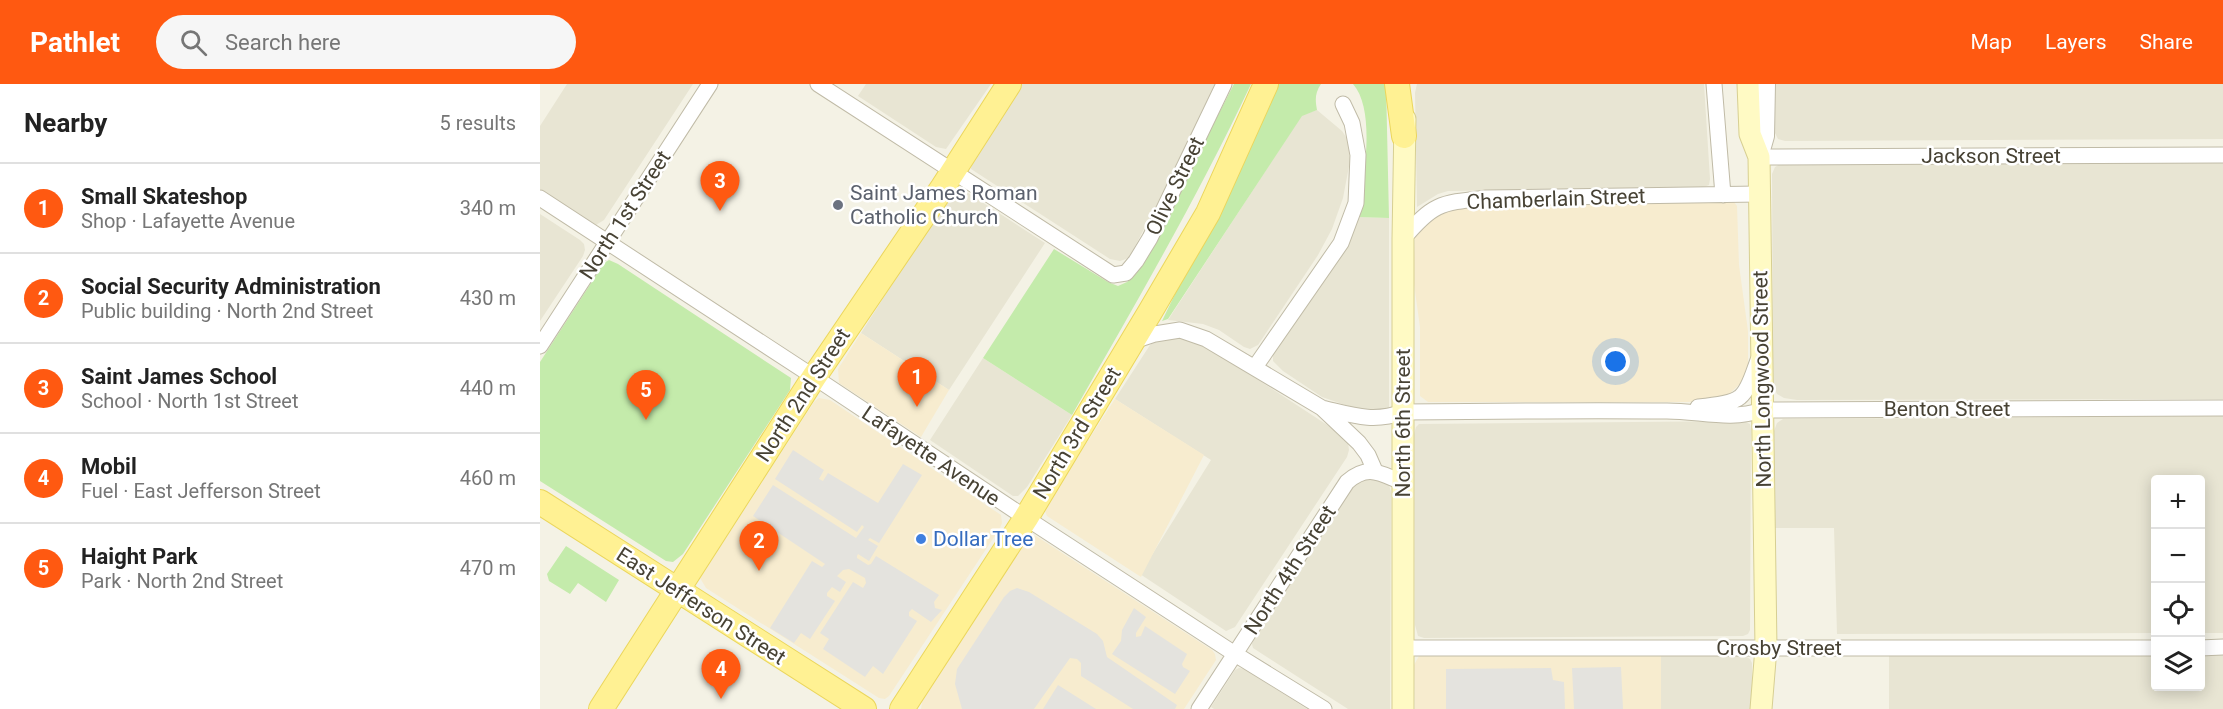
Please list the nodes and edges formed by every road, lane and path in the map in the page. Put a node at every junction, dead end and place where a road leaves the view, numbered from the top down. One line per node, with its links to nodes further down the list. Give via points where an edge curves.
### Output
1 (710, 84): 20 (street, North 1st Street)
2 (818, 84): 15 (street)
3 (1009, 84): 15 (main road, North 2nd Street)
4 (1224, 84): 15 (street, Olive Street, via 1150,238 1126,273 1113,275)
5 (1266, 84): 21 (main road, North 3rd Street, via 1208,213)
6 (1397, 84): 12 (main road)
7 (1407, 84): 12 (main road, North 6th Street)
8 (1714, 84): 17 (street)
9 (1748, 84): 14 (main road, via 1750,134)
10 (1766, 84): 14 (street, North Longwood Street, via 1765,136)
11 (1343, 104): 24 (street, via 1352,123 1358,155 1356,203 1341,243)
12 (1404, 136): 19 (main road, North 6th Street)
13 (2223, 155): 14 (street, Jackson Street)
14 (1759, 157): 16 (main road, North Longwood Street)
15 (953, 171): 25 (main road, North 2nd Street)
16 (1759, 194): 17 (street, Chamberlain Street); 23 (main road, North Longwood Street)
17 (1723, 195): 19 (street, Chamberlain Street, via 1486,198 1447,203 1416,222)
18 (540, 198): 20 (street, Lafayette Avenue)
19 (1403, 239): 30 (main road, North 6th Street)
20 (608, 242): 22 (street, North 1st Street); 25 (street, Lafayette Avenue)
21 (1131, 342): 24 (street, via 1180,330 1206,339); 34 (main road, North 3rd Street)
22 (540, 346)
23 (1762, 348): 28 (main road, North Longwood Street); 29 (street, Benton Street, via 1740,397 1718,405)
24 (1255, 367): 26 (street)
25 (814, 377): 34 (street, Lafayette Avenue); 35 (main road, North 2nd Street)
26 (1322, 408): 30 (street, Benton Street, via 1368,418 1387,418); 31 (street, via 1359,443)
27 (2223, 408): 28 (street, Benton Street)
28 (1762, 410): 29 (street, Benton Street, via 1722,416); 37 (main road, North Longwood Street)
29 (1672, 411): 30 (street, Benton Street)
30 (1403, 412): 32 (main road, North 6th Street)
31 (1375, 471): 32 (street); 41 (street, North 4th Street, via 1358,473 1347,482)
32 (1402, 482): 36 (main road, North 6th Street)
33 (540, 502): 35 (main road, East Jefferson Street)
34 (1026, 518): 41 (street, Lafayette Avenue); 45 (main road, North 3rd Street)
35 (678, 591): 43 (main road, North 2nd Street); 44 (main road, East Jefferson Street)
36 (1403, 648): 37 (street, Crosby Street); 48 (main road, North 6th Street)
37 (1766, 648): 38 (street, Crosby Street); 42 (main road, North Longwood Street)
38 (2151, 648)
39 (2205, 648): 40 (street)
40 (2223, 648)
41 (1235, 654): 46 (street, North 4th Street); 47 (street, Lafayette Avenue)
42 (1764, 674): 49 (main road, North Longwood Street); 50 (main road, North Longwood Street)
43 (601, 709)
44 (864, 709)
45 (902, 709)
46 (1199, 709)
47 (1324, 709)
48 (1403, 709)
49 (1761, 709)
50 (1766, 709)

